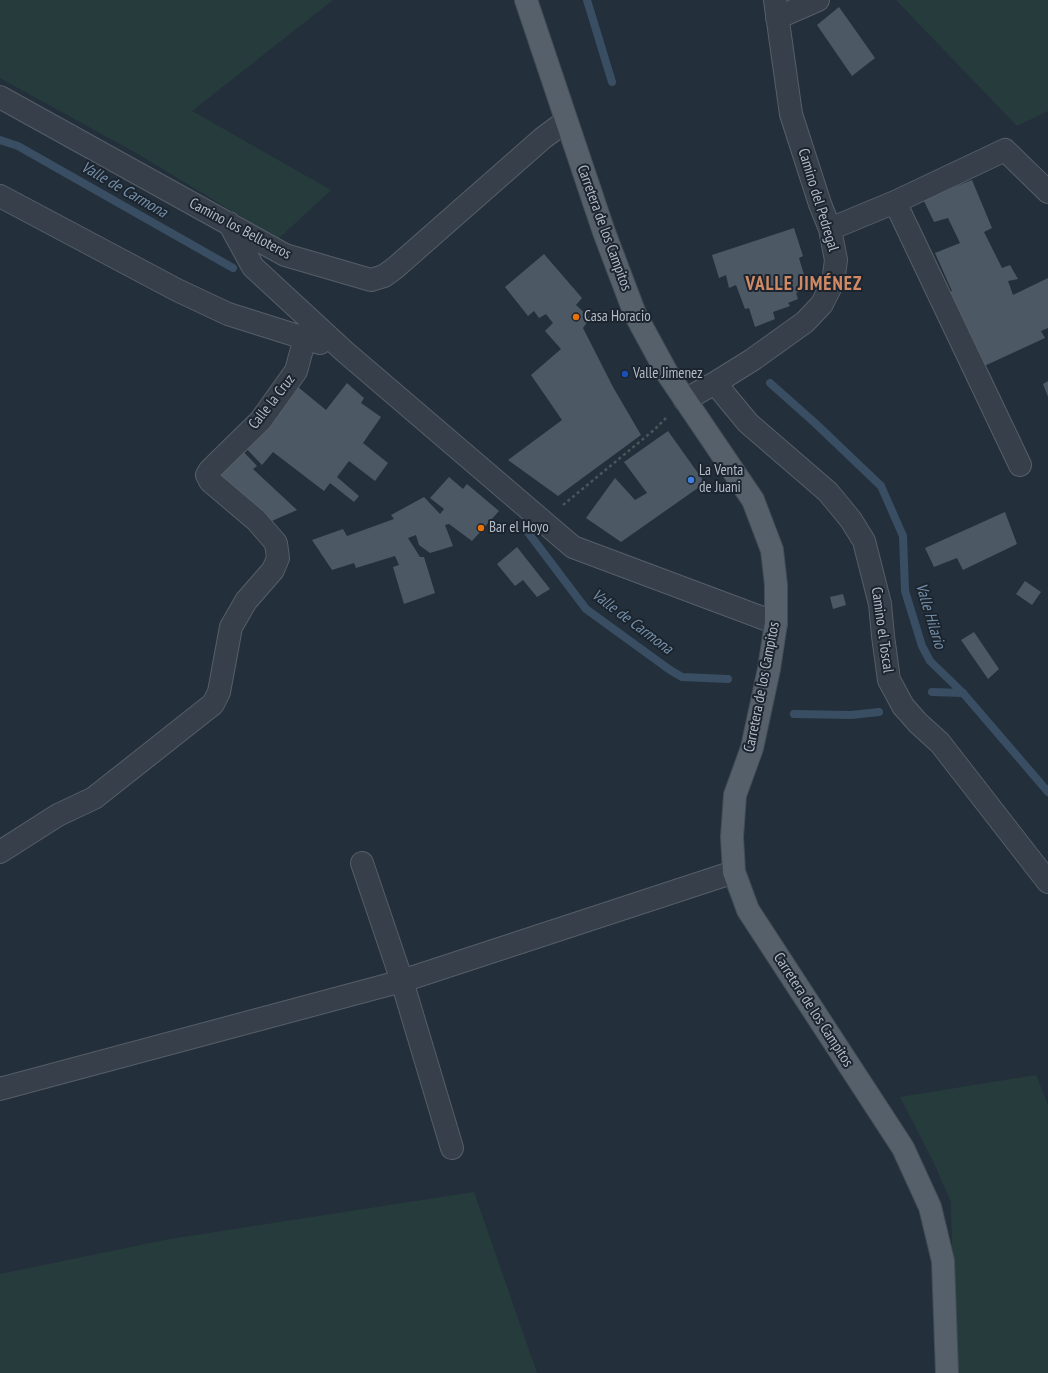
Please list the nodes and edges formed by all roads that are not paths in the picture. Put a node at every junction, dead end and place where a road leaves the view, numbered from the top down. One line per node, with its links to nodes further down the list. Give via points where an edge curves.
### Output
1 (526, 0): 5 (main road, Carretera de los Campitos)
2 (818, 0): 3 (street)
3 (776, 9): 10 (street, Camino del Pedregal, via 791,114)
4 (0, 97): 9 (street, Camino los Belloteros)
5 (566, 121): 9 (street, Camino los Belloteros, via 542,138 384,276 371,280 285,255); 14 (main road, Carretera de los Campitos, via 635,314)
6 (1048, 192): 8 (street, via 1005,150)
7 (0, 196): 11 (street, via 177,290 228,314)
8 (895, 202): 10 (street); 15 (street)
9 (229, 223): 12 (street, via 253,267)
10 (830, 229): 13 (street, Camino del Pedregal, via 836,260 833,282 822,304 805,322)
11 (305, 338): 12 (street); 17 (street, Calle la Cruz, via 296,371 261,420 207,475 210,481 256,520 276,543 278,558 273,570 246,602 231,627 219,692 213,704 94,798 58,814)
12 (344, 350): 16 (street, via 573,547)
13 (715, 383): 14 (street, Camino del Pedregal); 20 (street, Camino el Toscal, via 748,423 828,492 851,520 864,541 880,604 889,680 903,706 940,743)
14 (685, 400): 16 (main road, Carretera de los Campitos, via 753,500 772,550 776,585)
15 (1020, 465)
16 (776, 623): 19 (main road, Carretera de los Campitos, via 752,748 735,795 732,837)
17 (0, 852)
18 (362, 863): 21 (street)
19 (734, 872): 21 (street); 24 (main road, Carretera de los Campitos, via 748,910 903,1148 930,1207 944,1261)
20 (1048, 882)
21 (402, 981): 22 (street); 23 (street)
22 (0, 1088)
23 (452, 1148)
24 (947, 1373)

